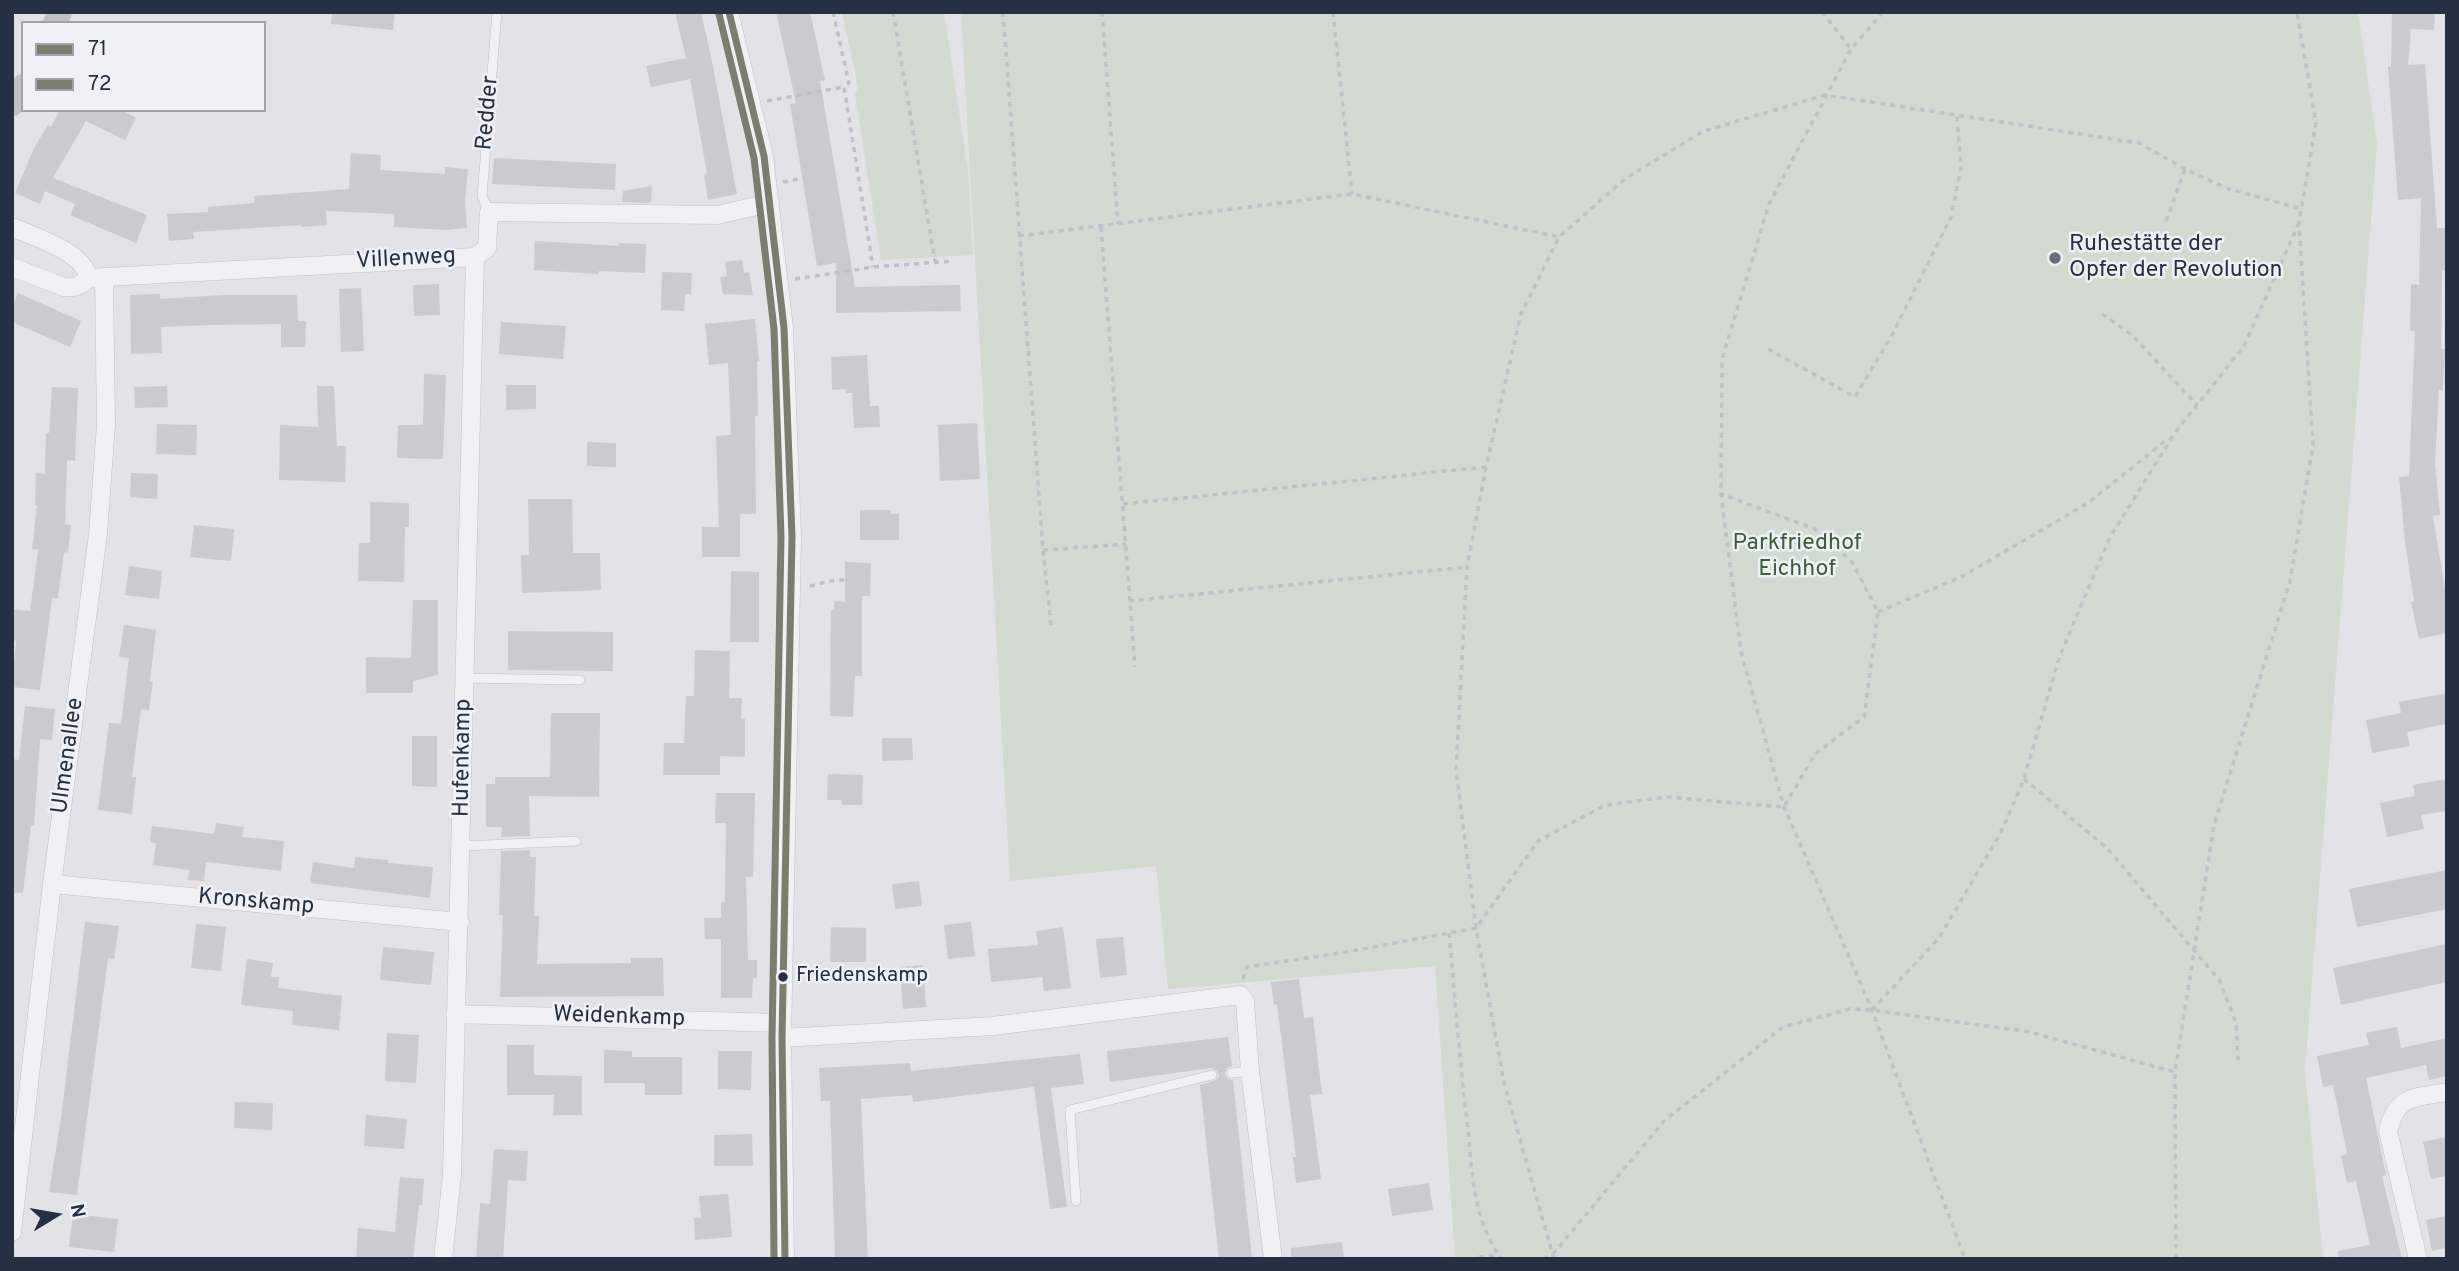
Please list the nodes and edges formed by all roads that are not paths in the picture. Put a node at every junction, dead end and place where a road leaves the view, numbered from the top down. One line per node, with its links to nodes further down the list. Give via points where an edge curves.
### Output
1 (498, 12): 4 (lane, Redder, via 481,197)
2 (729, 12): 3 (street, via 764,156)
3 (770, 203): 4 (street, via 717,215); 16 (street, via 783,328 792,537)
4 (489, 212): 6 (street, Villenweg, via 487,248)
5 (12, 227): 8 (street, via 73,255)
6 (475, 257): 8 (street, Villenweg); 9 (street, Hufenkamp)
7 (12, 267): 8 (street, Villenweg, via 64,287)
8 (96, 278): 13 (street, Ulmenallee, via 106,424 98,534)
9 (465, 678): 10 (lane); 12 (street, Hufenkamp)
10 (580, 680)
11 (576, 841): 12 (lane)
12 (462, 846): 14 (street, Hufenkamp)
13 (52, 884): 14 (street, Kronskamp); 20 (street, Ulmenallee)
14 (460, 922): 15 (street, Hufenkamp)
15 (455, 1014): 16 (street, Weidenkamp); 21 (street, Hufenkamp, via 452,1174)
16 (782, 1030): 22 (street); 23 (street, via 993,1026 1240,995 1245,1001 1241,1072)
17 (1212, 1075): 19 (lane, via 1070,1110)
18 (2447, 1092): 24 (street, via 2406,1100 2392,1112 2388,1131)
19 (1076, 1201)
20 (12, 1232)
21 (443, 1259)
22 (785, 1259)
23 (1273, 1259)
24 (2417, 1259)

